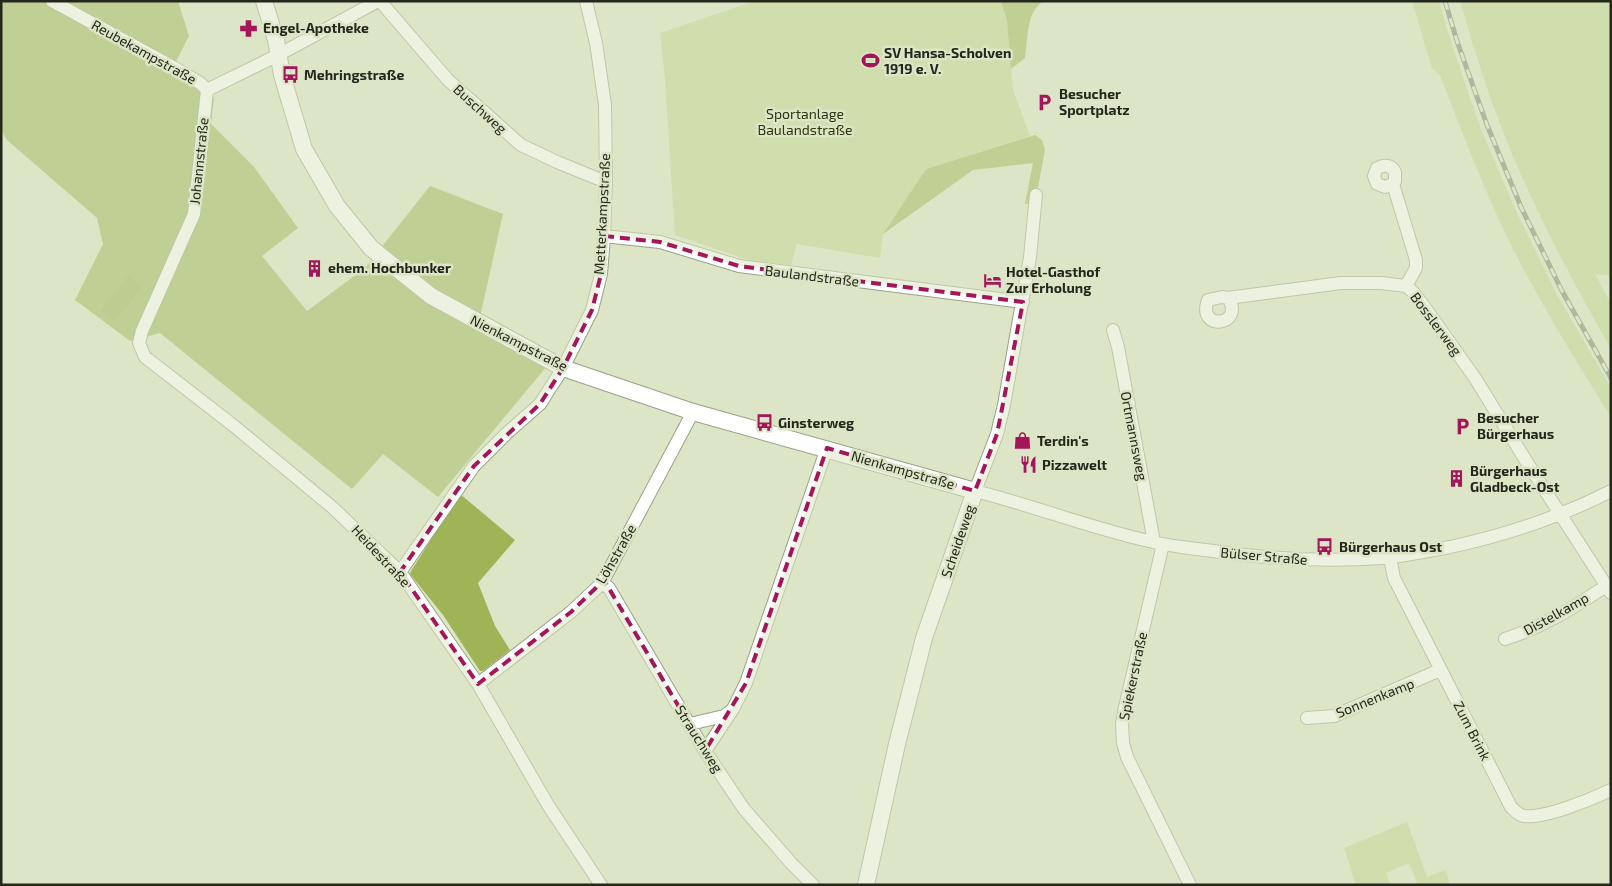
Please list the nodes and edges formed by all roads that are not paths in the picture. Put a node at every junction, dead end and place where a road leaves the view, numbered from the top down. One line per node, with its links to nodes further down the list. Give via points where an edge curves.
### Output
1 (52, 1): 6 (street, Reubekampstraße, via 200,82)
2 (264, 1): 5 (street, Nienkampstraße)
3 (379, 1): 5 (street); 7 (street, Buschweg, via 448,80 521,145)
4 (586, 1): 7 (street, Metterkampstraße, via 605,105)
5 (278, 55): 6 (street); 16 (street, Nienkampstraße, via 304,149 337,206 371,248 431,296)
6 (207, 90): 15 (street, Johannstraße, via 194,214)
7 (606, 182): 10 (street, Metterkampstraße)
8 (1392, 184): 11 (street, via 1416,260 1416,268)
9 (1036, 194): 13 (street, Scheideweg)
10 (604, 236): 13 (street, Baulandstraße, via 660,242 739,266); 16 (street, Metterkampstraße, via 601,274 592,310)
11 (1406, 286): 12 (street, Bosslerweg, via 1341,283); 21 (street, Bosslerweg, via 1475,378)
12 (1228, 298)
13 (1022, 302): 19 (street, Scheideweg, via 997,434)
14 (1113, 330): 22 (street, Ortmannsweg)
15 (142, 331): 24 (street, Heidestraße, via 140,343 146,357 332,507)
16 (563, 368): 17 (street, Nienkampstraße); 24 (street, Metterkampstraße, via 540,404 474,466)
17 (693, 412): 18 (street, Nienkampstraße); 25 (street, Löhstraße)
18 (827, 448): 19 (street, Nienkampstraße); 30 (street, via 746,683)
19 (975, 491): 22 (street, Bülser Straße); 37 (street, Scheideweg, via 924,638 896,744)
20 (1611, 492): 21 (street, Bülser Straße)
21 (1560, 514): 23 (street, Bülser Straße, via 1483,540); 26 (street, Bosslerweg)
22 (1159, 543): 23 (street, Bülser Straße, via 1276,558); 38 (street, Spiekerstraße, via 1124,706 1123,743 1132,769)
23 (1390, 557): 28 (street, Zum Brink, via 1394,578)
24 (400, 572): 29 (street, Heidestraße)
25 (602, 583): 29 (street, Löhstraße, via 571,612); 32 (street, Strauchweg, via 609,588)
26 (1609, 589): 27 (street, Distelkamp, via 1530,631)
27 (1505, 639)
28 (1440, 670): 31 (street, Sonnenkamp, via 1334,716); 34 (street, Zum Brink, via 1515,812 1525,816 1545,814)
29 (478, 684): 35 (street, Heidestraße, via 548,805)
30 (734, 709): 32 (street, via 724,716); 33 (street)
31 (1308, 718)
32 (690, 724): 33 (street, Strauchweg)
33 (705, 751): 36 (street, Strauchweg, via 744,809)
34 (1611, 790)
35 (601, 885)
36 (813, 885)
37 (866, 885)
38 (1190, 885)

